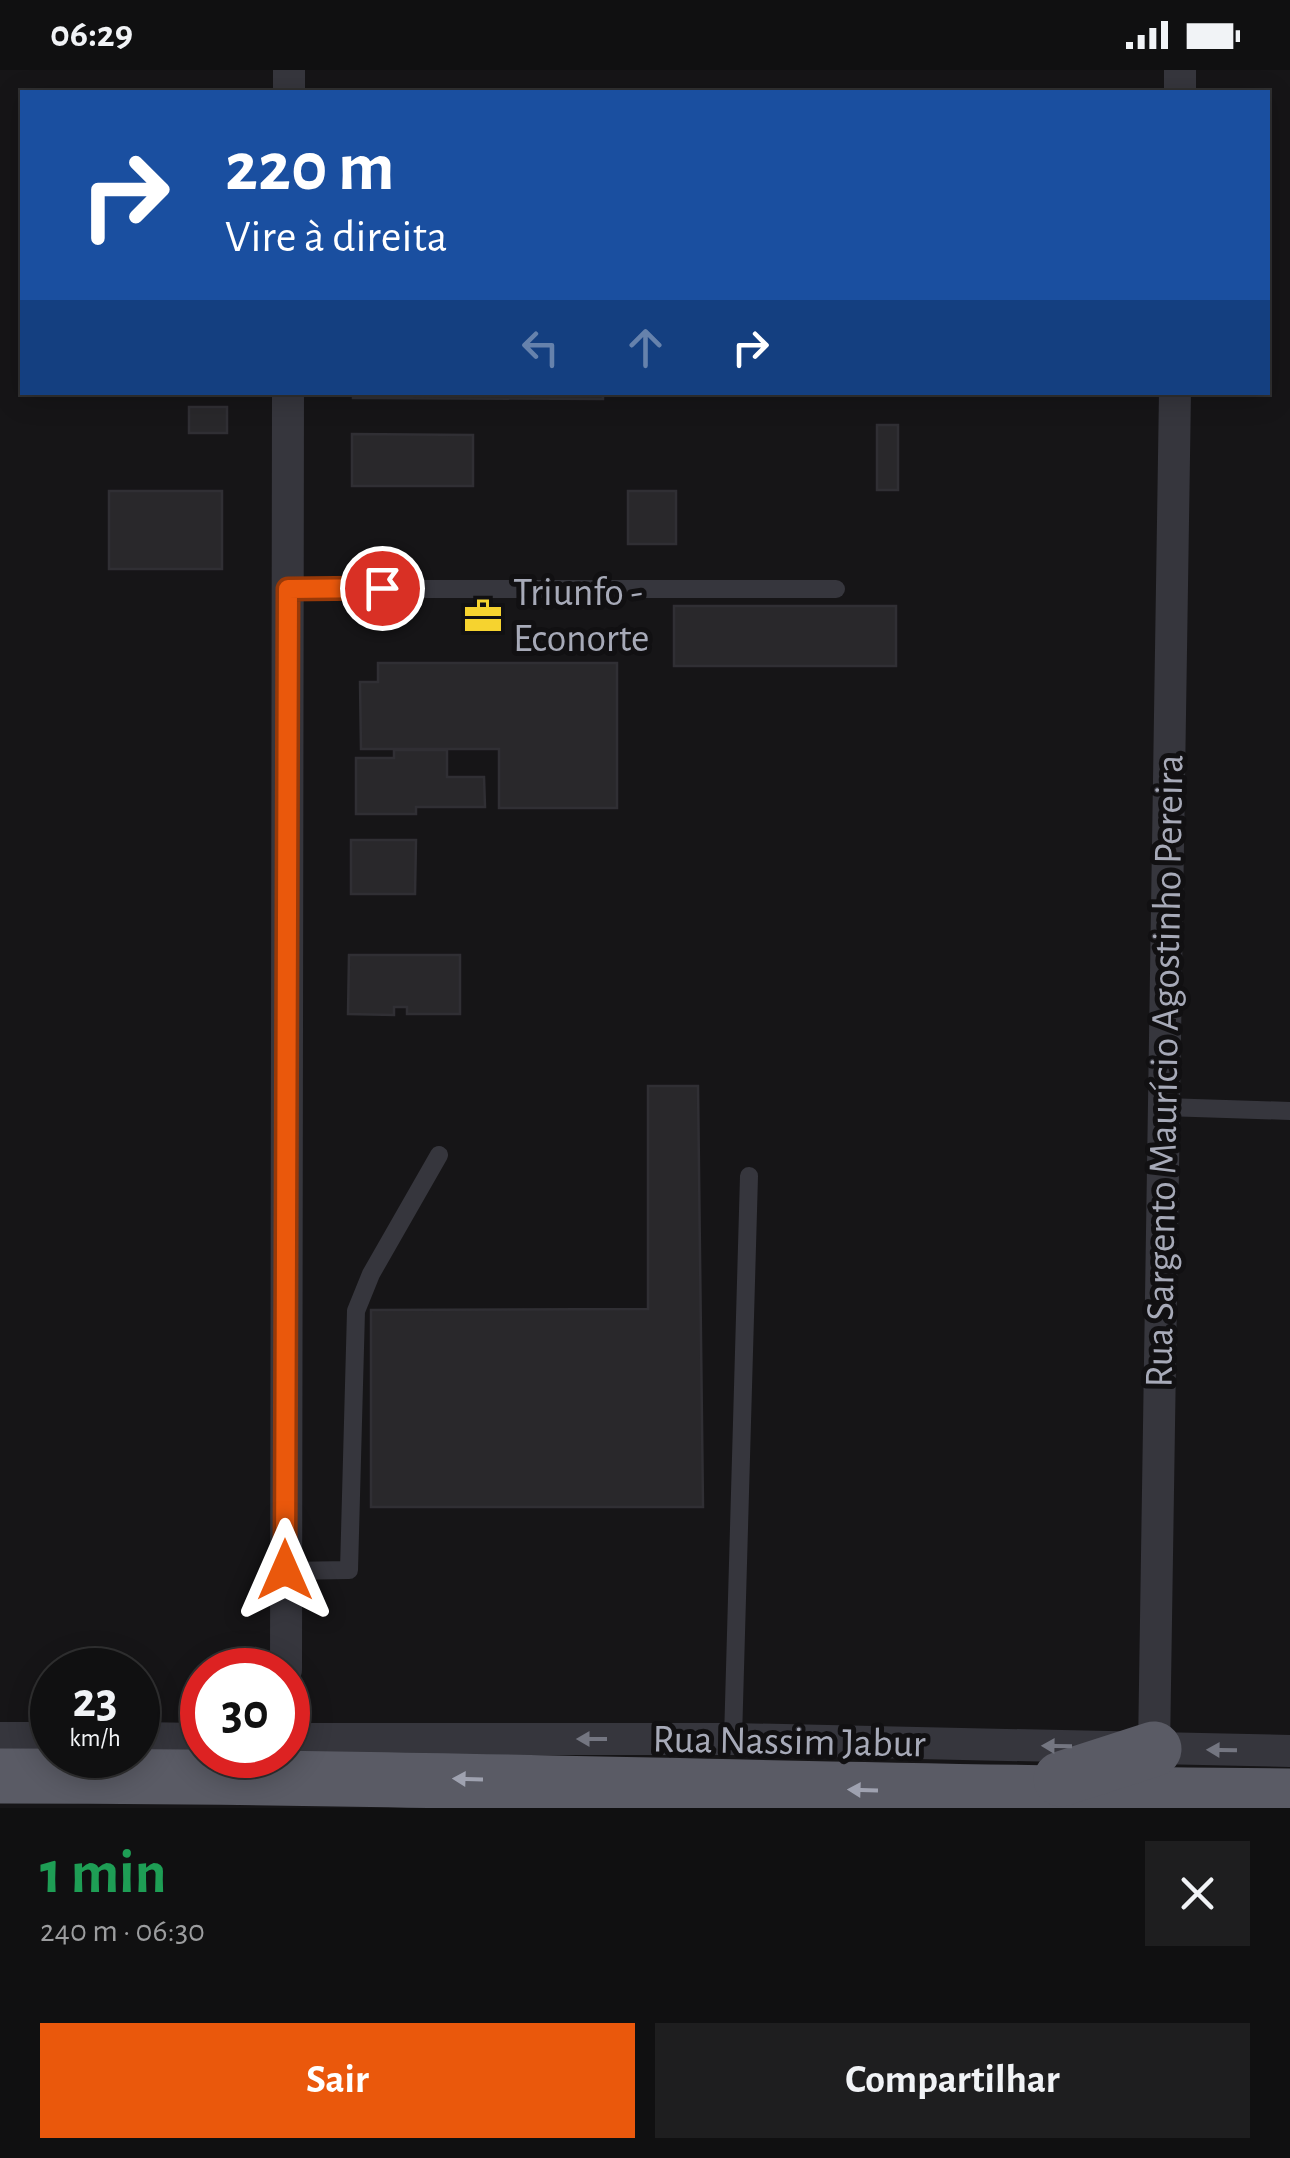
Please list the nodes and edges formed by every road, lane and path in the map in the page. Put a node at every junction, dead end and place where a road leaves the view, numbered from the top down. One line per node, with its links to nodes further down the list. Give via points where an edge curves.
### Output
1 (288, 395): 3 (street)
2 (1175, 395): 5 (street, Rua Sargento Maurício Agostinho Pereira)
3 (288, 589): 4 (lane); 9 (street)
4 (836, 589)
5 (1164, 1107): 6 (lane); 15 (street, Rua Sargento Maurício Agostinho Pereira)
6 (1290, 1110)
7 (439, 1155): 9 (lane, via 356,1311 350,1570)
8 (749, 1176): 14 (lane)
9 (285, 1570): 10 (street)
10 (286, 1648)
11 (0, 1738): 12 (street)
12 (30, 1738)
13 (310, 1739): 14 (street, Rua Nassim Jabur, one-way to 13)
14 (733, 1739): 15 (street, Rua Nassim Jabur, one-way to 14)
15 (1154, 1748): 16 (street, Rua Nassim Jabur, one-way to 15); 18 (highway, via 1096,1771)
16 (1290, 1750)
17 (0, 1776): 18 (highway, one-way to 17, via 357,1776)
18 (995, 1794): 19 (highway)
19 (1290, 1796)

